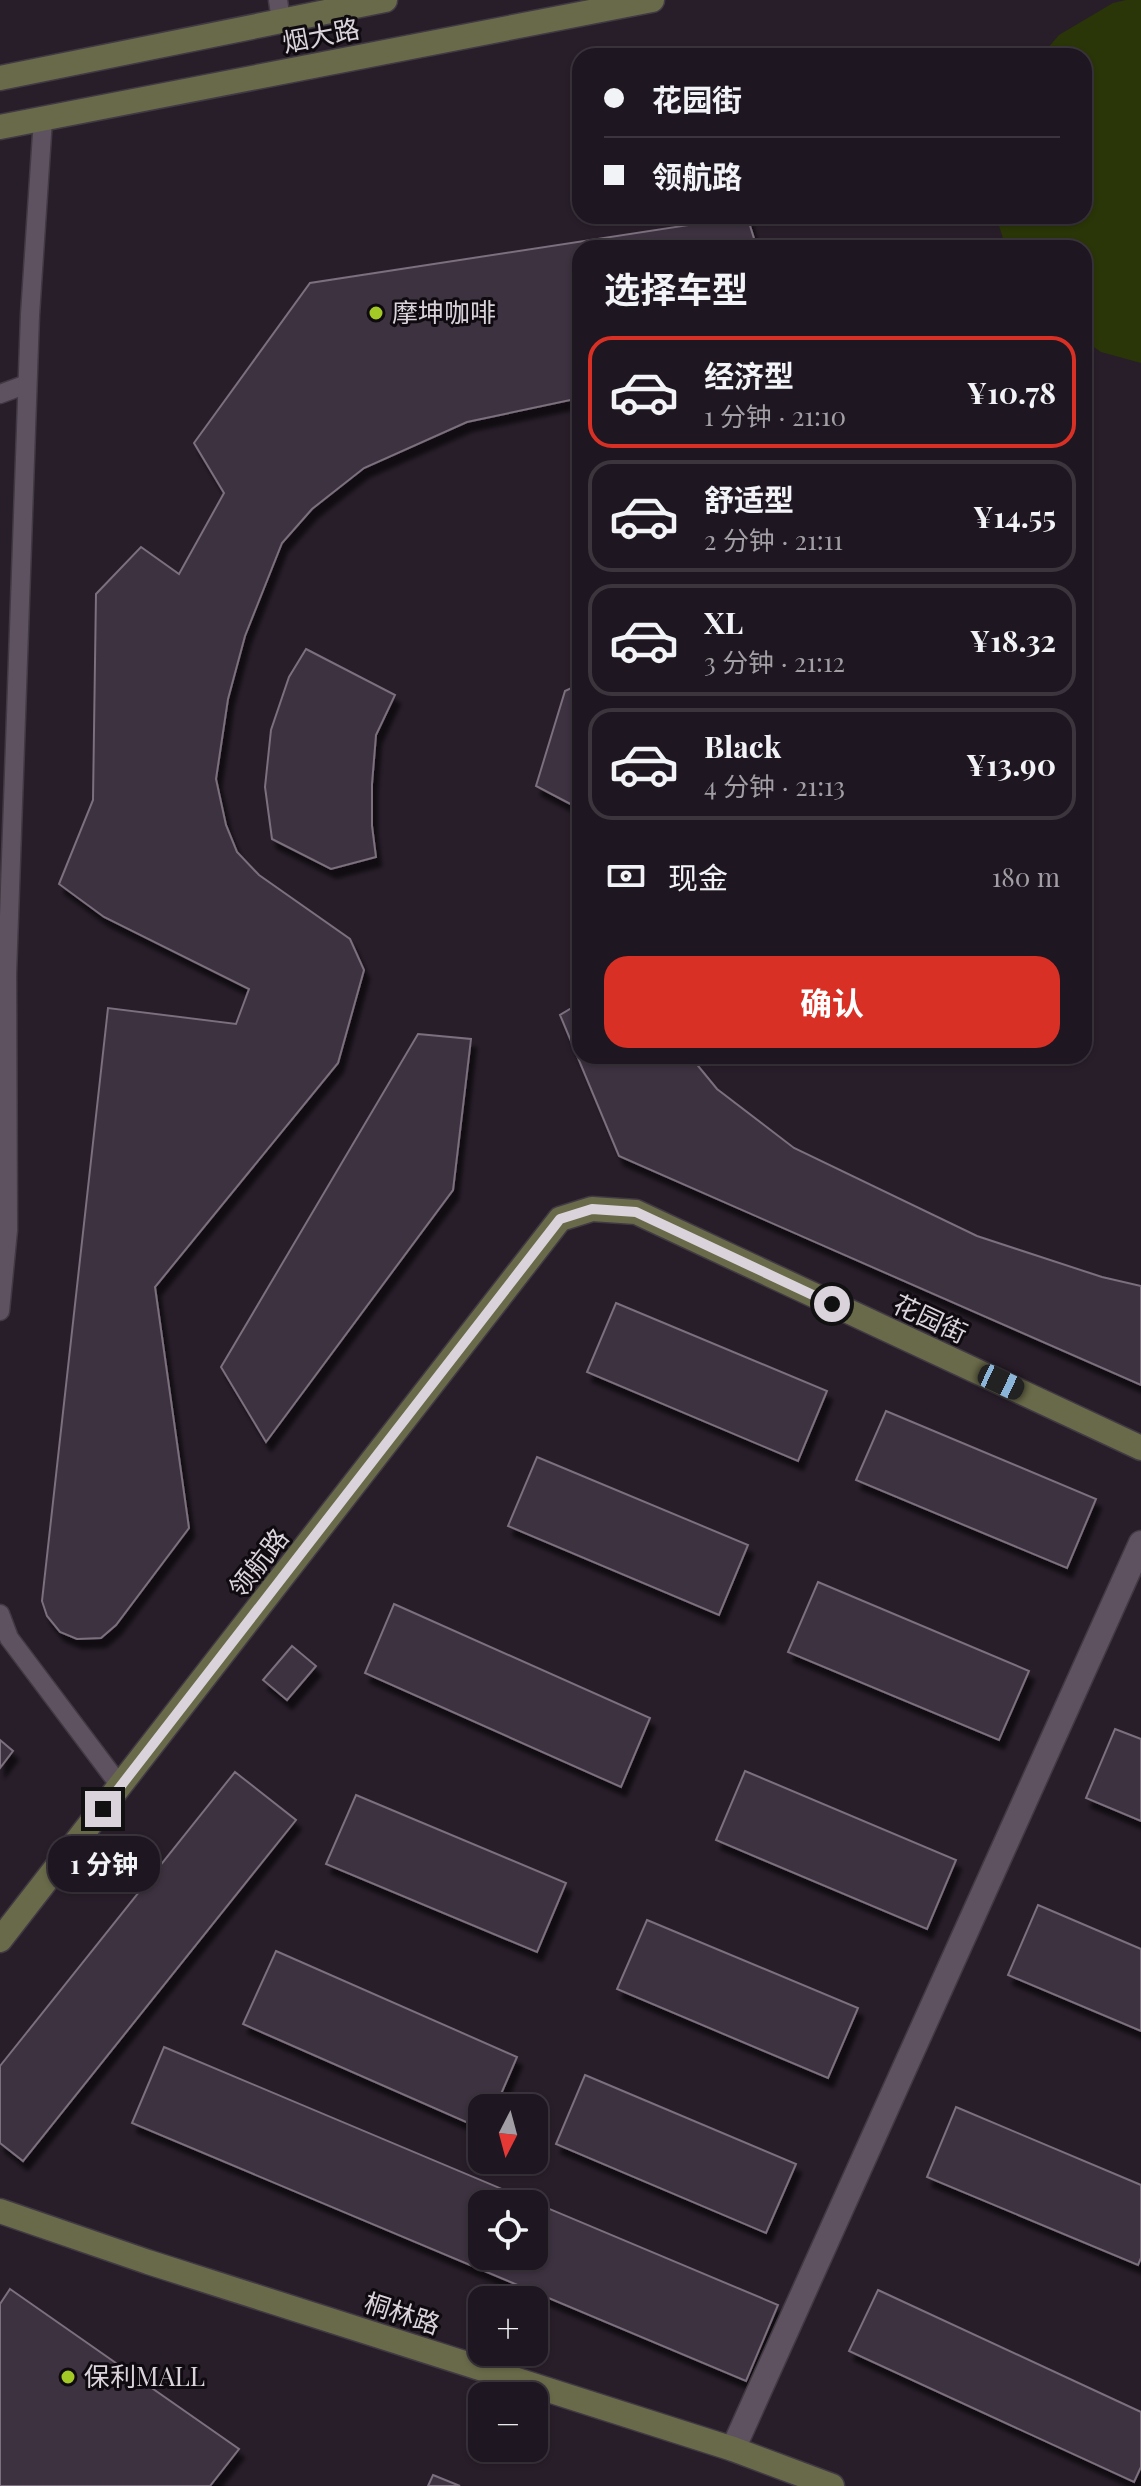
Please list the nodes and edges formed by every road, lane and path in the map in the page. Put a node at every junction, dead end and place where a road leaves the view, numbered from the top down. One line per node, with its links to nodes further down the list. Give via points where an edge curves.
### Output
1 (385, 0): 3 (street, 烟大路)
2 (652, 0): 5 (street, 烟大路)
3 (280, 11): 4 (street, 烟大路)
4 (0, 78)
5 (43, 119): 6 (street, 烟大路); 7 (lane)
6 (0, 127)
7 (27, 384): 8 (lane); 9 (lane)
8 (0, 394)
9 (6, 837): 10 (lane)
10 (5, 906): 12 (lane, via 8,1230)
11 (560, 1219): 13 (street, 花园街, via 592,1209 636,1212); 16 (street, 领航路)
12 (0, 1311)
13 (1141, 1448)
14 (1141, 1543): 19 (street)
15 (0, 1614): 16 (lane, via 9,1638)
16 (121, 1787): 17 (street, 领航路)
17 (0, 1940)
18 (0, 2211): 19 (street, 桐林路)
19 (733, 2449): 20 (street, 桐林路)
20 (832, 2486)

